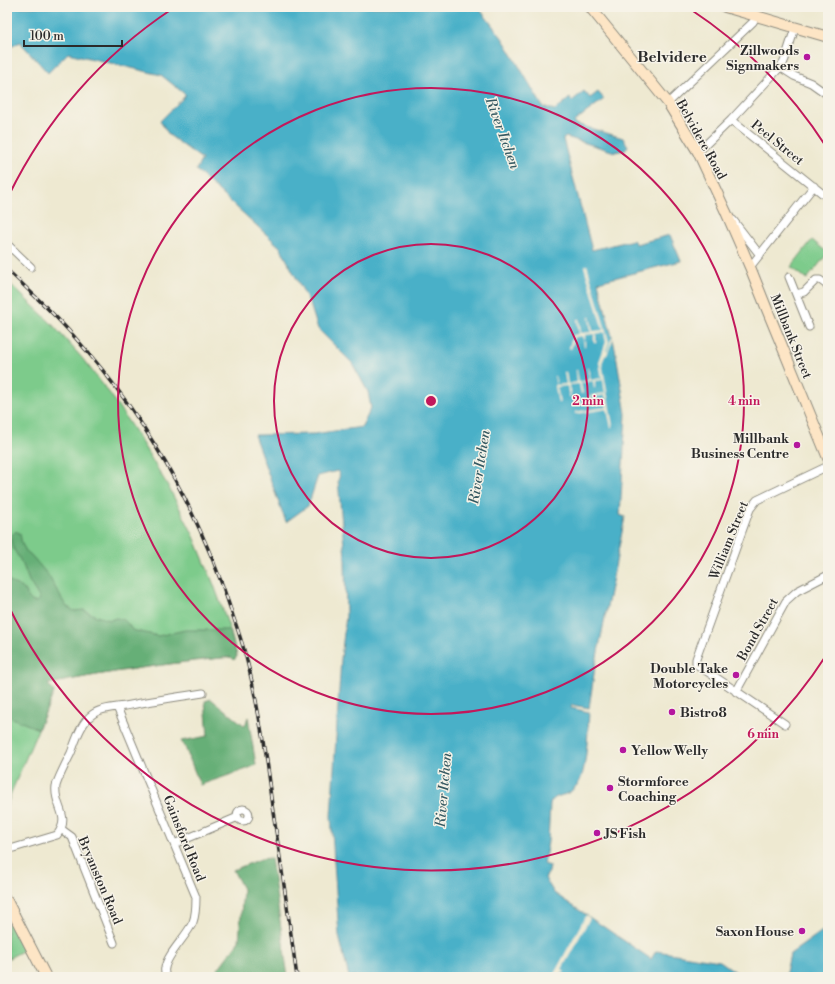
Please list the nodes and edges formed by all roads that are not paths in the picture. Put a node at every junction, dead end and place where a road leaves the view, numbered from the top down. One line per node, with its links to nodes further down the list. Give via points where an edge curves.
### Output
1 (590, 7): 8 (street, Belvidere Road)
2 (725, 7): 3 (street)
3 (756, 17): 4 (street); 8 (street)
4 (794, 28): 5 (street); 6 (street, via 785,59)
5 (828, 37)
6 (780, 67): 7 (street); 9 (street)
7 (827, 92)
8 (668, 103): 10 (street, Belvidere Road)
9 (731, 120): 10 (street); 11 (street, Peel Street)
10 (698, 152): 13 (street, Belvidere Road)
11 (814, 186): 12 (street, Peel Street); 15 (street)
12 (828, 198)
13 (726, 212): 15 (street, Belvidere Road); 17 (street, Belvidere Road)
14 (7, 244): 16 (street)
15 (760, 255): 17 (street)
16 (31, 267)
17 (750, 267): 22 (street, Millbank Street)
18 (789, 277): 20 (street)
19 (828, 286): 20 (street, via 816,280 804,292)
20 (796, 294): 21 (street)
21 (809, 327)
22 (828, 458)
23 (828, 466): 25 (street, William Street, via 757,500 750,509 696,659 696,664)
24 (828, 575): 25 (street, Bond Street, via 797,591 786,601)
25 (736, 692): 28 (street)
26 (203, 693): 27 (street, Bryanston Road)
27 (117, 707): 30 (street, Bryanston Road, via 94,713 81,730 56,785 56,795 63,819); 31 (street, Gainsford Road)
28 (785, 724)
29 (238, 817): 31 (street)
30 (61, 830): 32 (street, via 57,835); 34 (street, Bryanston Road, via 72,837)
31 (174, 844): 36 (street, Gainsford Road, via 196,897 196,912 187,933 167,962)
32 (7, 850)
33 (7, 901): 35 (street)
34 (114, 943)
35 (46, 977)
36 (166, 977)

